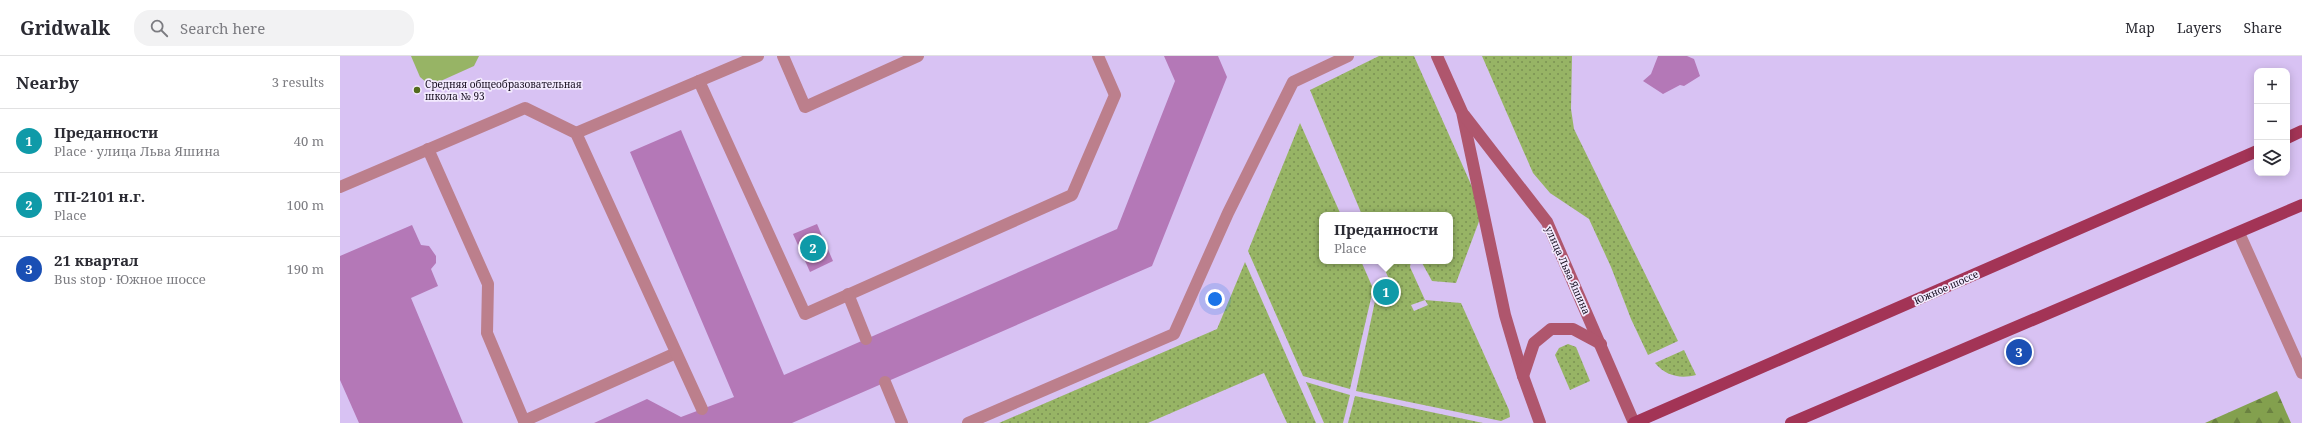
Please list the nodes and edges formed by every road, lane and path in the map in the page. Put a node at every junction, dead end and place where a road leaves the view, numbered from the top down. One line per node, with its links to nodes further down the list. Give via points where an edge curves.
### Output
1 (758, 56): 7 (lane)
2 (783, 56): 3 (lane, via 805,107)
3 (918, 56)
4 (1098, 56): 17 (lane, via 1115,95 1072,195)
5 (1348, 56): 26 (lane, via 1293,82 1228,214 1174,334)
6 (1436, 56): 8 (main road, улица Льва Яшина)
7 (699, 81): 10 (lane); 17 (lane, via 805,314)
8 (1462, 112): 19 (main road, улица Льва Яшина, via 1547,222); 22 (main road, улица Льва Яшина, via 1505,315)
9 (2302, 131): 11 (main road)
10 (576, 133): 12 (lane, via 525,108); 20 (lane)
11 (2290, 137)
12 (428, 149): 14 (lane); 20 (lane, via 488,284 487,333 524,421)
13 (2254, 152): 28 (main road, Южное шоссе)
14 (340, 187)
15 (2302, 205): 16 (main road)
16 (2239, 233): 21 (lane); 29 (main road)
17 (848, 294): 18 (lane)
18 (866, 339)
19 (1601, 344): 22 (main road, via 1573,329 1551,329 1534,343); 28 (main road, улица Льва Яшина)
20 (676, 353): 24 (lane)
21 (2302, 373)
22 (1523, 376): 27 (main road, улица Льва Яшина)
23 (885, 382): 25 (lane)
24 (702, 409)
25 (902, 423)
26 (968, 423)
27 (1540, 423)
28 (1634, 423)
29 (1791, 423)

